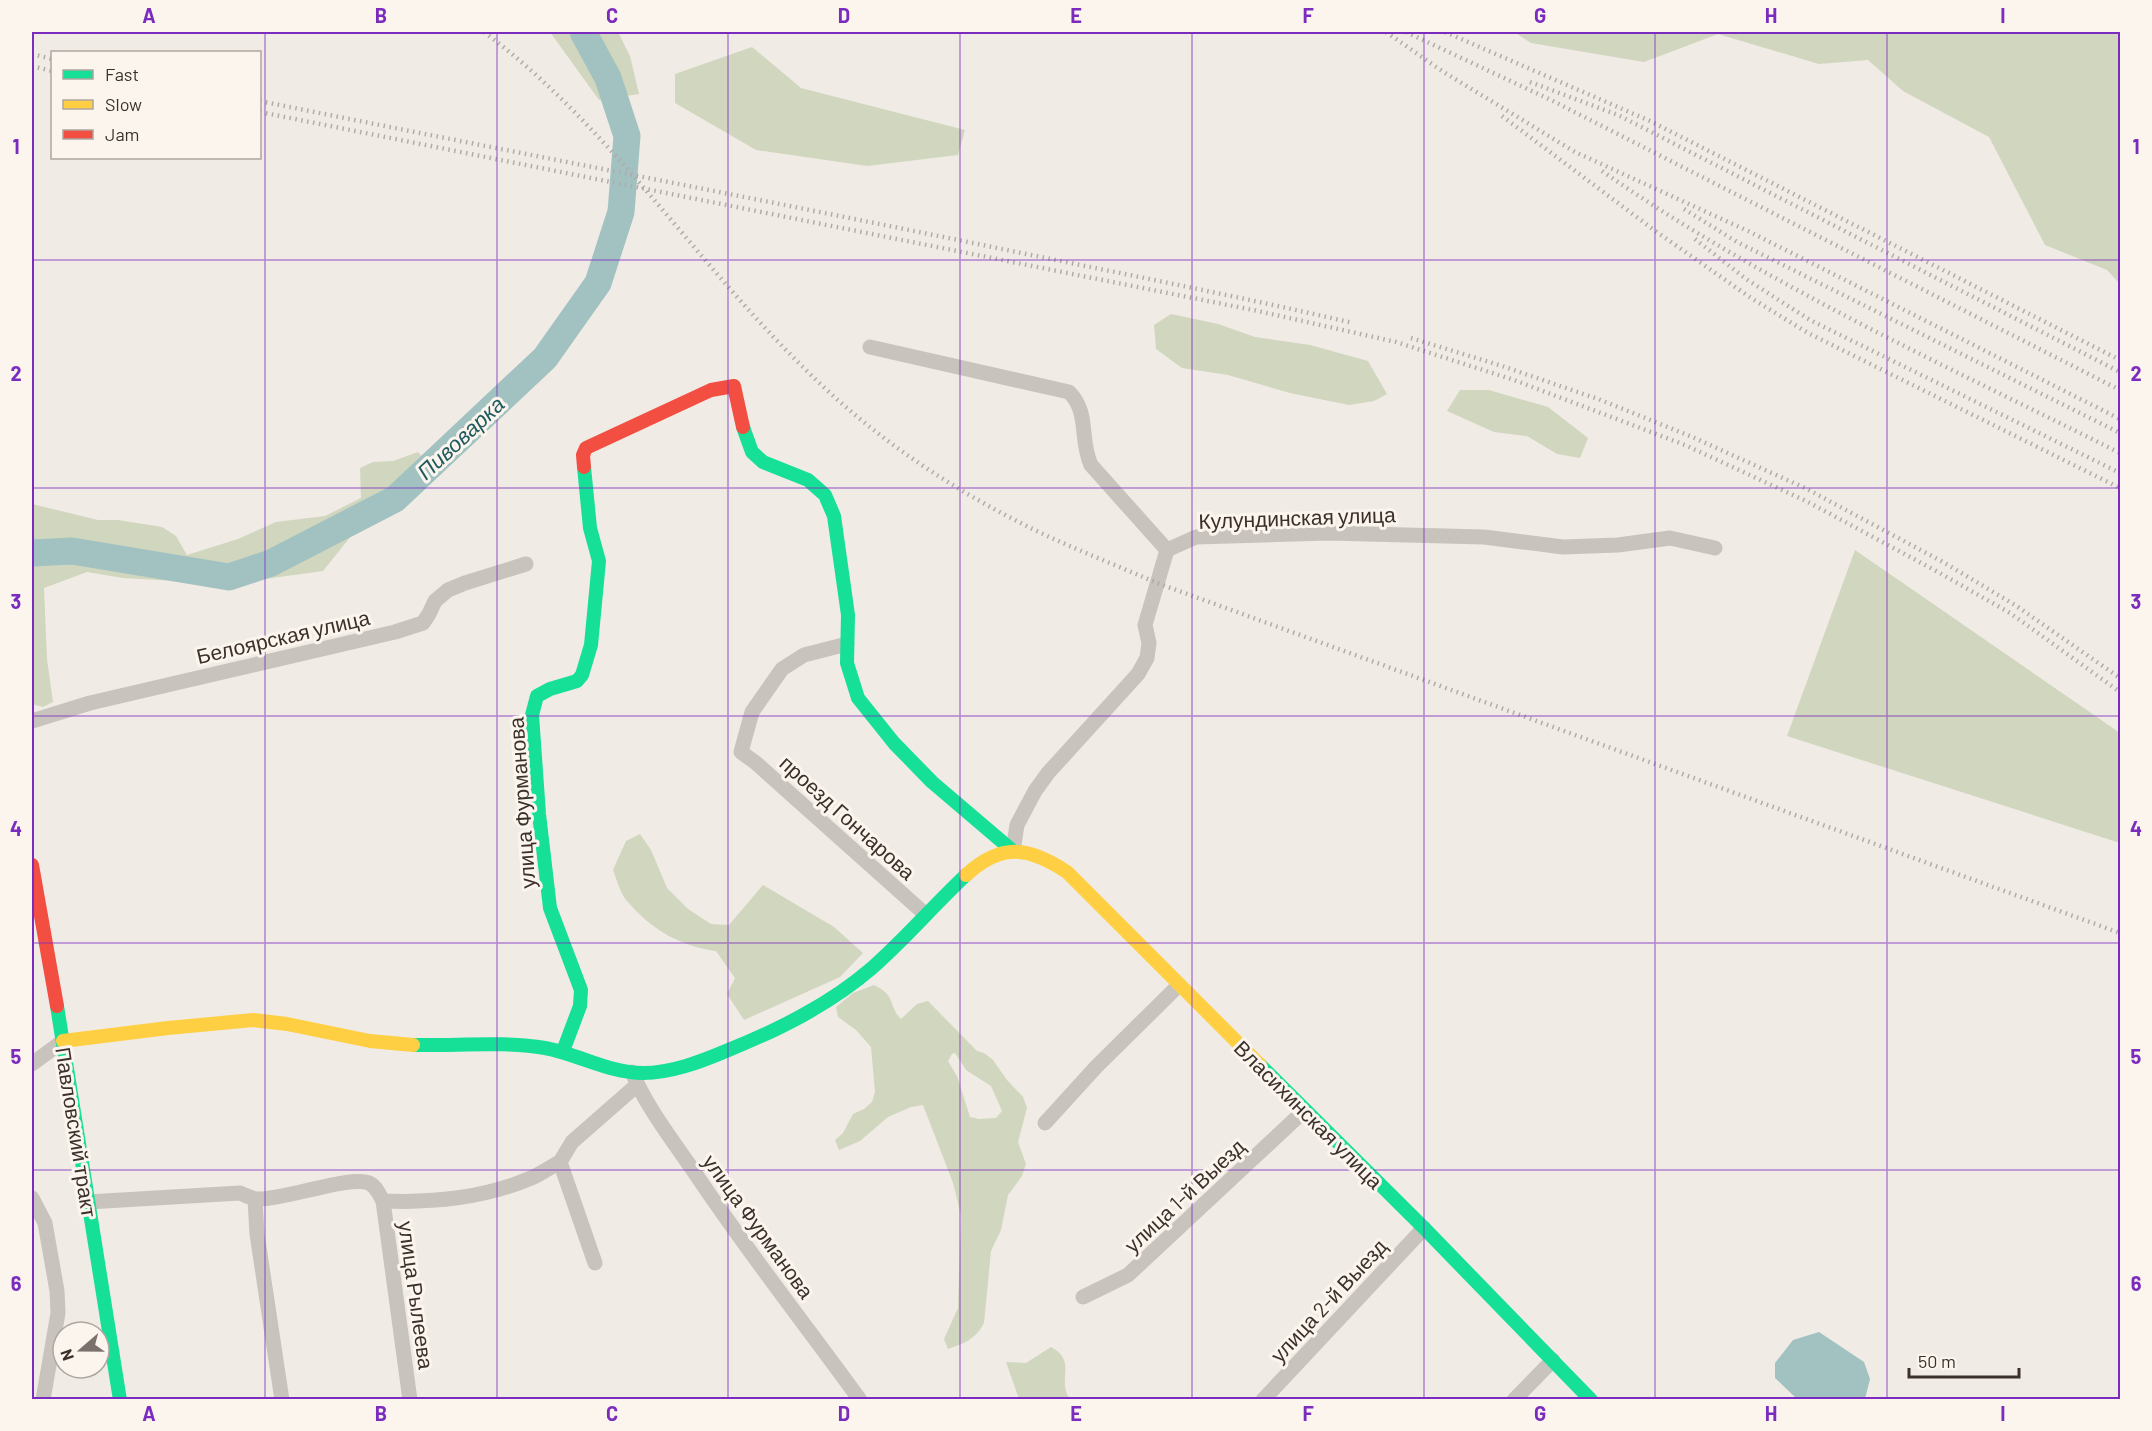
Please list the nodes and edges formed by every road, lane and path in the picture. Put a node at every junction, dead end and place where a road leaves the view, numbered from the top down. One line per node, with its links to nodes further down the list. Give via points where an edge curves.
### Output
1 (870, 347): 4 (street, via 1069,392 1081,409 1091,465)
2 (734, 386): 6 (street, Власихинская улица, via 752,452 763,462 808,480 825,495 840,548 848,615); 13 (street, улица Фурманова, via 711,390 586,448 583,455 590,528 599,561 591,645 577,681 537,696 532,715 550,908 581,990 580,1006)
3 (1715, 548): 4 (street, Кулундинская улица, via 1670,538 1563,547 1484,537 1328,532 1197,537)
4 (1167, 550): 8 (street, via 1144,625 1149,643 1147,658 1138,674 1035,791 1017,825)
5 (526, 564): 7 (street, Белоярская улица, via 448,590 435,601 423,622 395,632 90,703)
6 (847, 644): 8 (street, Власихинская улица, via 847,663 858,698 894,743 932,782); 10 (street, проезд Гончарова, via 804,655 782,669 753,712 741,752)
7 (32, 721)
8 (1013, 851): 10 (street, Власихинская улица, via 995,854 981,862); 11 (street, Власихинская улица, via 1035,853 1067,872)
9 (32, 865): 12 (street, Павловский тракт)
10 (925, 914): 15 (street, Власихинская улица, via 874,966 817,1007 735,1047)
11 (1179, 985): 16 (street, Власихинская улица); 17 (street)
12 (63, 1041): 13 (street, via 251,1020 386,1043); 14 (street); 22 (street, Павловский тракт)
13 (563, 1051): 15 (street)
14 (32, 1064)
15 (634, 1079): 18 (street, via 572,1142); 31 (street, улица Фурманова, via 723,1215)
16 (1305, 1110): 23 (street, Власихинская улица); 25 (street, улица 1-й Выезд, via 1128,1275)
17 (1045, 1123)
18 (560, 1162): 21 (street, улица Рылеева, via 531,1178 472,1195 413,1202); 24 (street)
19 (32, 1198): 27 (street, via 45,1223 57,1291 58,1313)
20 (255, 1199): 21 (street, via 367,1182 376,1188); 22 (street, via 240,1193); 29 (street)
21 (383, 1201): 30 (street, улица Рылеева)
22 (88, 1202): 28 (street, Павловский тракт)
23 (1424, 1228): 26 (street, Власихинская улица); 32 (street, улица 2-й Выезд)
24 (595, 1263)
25 (1083, 1298)
26 (1553, 1360): 33 (street); 34 (street, Власихинская улица)
27 (43, 1400)
28 (120, 1400)
29 (282, 1400)
30 (410, 1400)
31 (860, 1400)
32 (1263, 1400)
33 (1514, 1400)
34 (1591, 1400)

